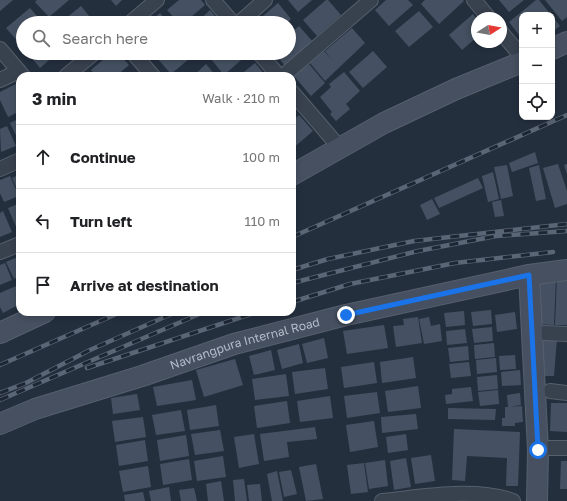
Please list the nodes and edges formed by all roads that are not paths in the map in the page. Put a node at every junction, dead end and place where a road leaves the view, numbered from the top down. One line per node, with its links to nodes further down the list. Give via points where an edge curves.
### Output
1 (157, 0): 7 (street)
2 (213, 0): 8 (street)
3 (265, 0): 9 (street)
4 (372, 0): 23 (street)
5 (477, 1): 6 (street)
6 (485, 12)
7 (138, 16)
8 (227, 16)
9 (247, 16)
10 (507, 39): 14 (street)
11 (567, 42): 12 (street)
12 (554, 48)
13 (0, 49): 19 (street)
14 (519, 53)
15 (85, 60): 20 (street)
16 (139, 60): 21 (street)
17 (265, 60): 22 (street)
18 (519, 63): 27 (street, via 456,88)
19 (19, 72)
20 (71, 72)
21 (150, 72)
22 (276, 72)
23 (288, 72)
24 (16, 75): 25 (street)
25 (0, 80)
26 (296, 97): 27 (street)
27 (340, 148): 30 (street)
28 (16, 162): 29 (street)
29 (0, 169)
30 (296, 173)
31 (16, 246): 32 (street)
32 (0, 252)
33 (567, 270): 34 (street, Navrangpura Internal Road)
34 (529, 275): 41 (street, Navrangpura Internal Road, via 346,315 234,344 35,409); 46 (street, via 538,450)
35 (36, 316): 36 (street)
36 (0, 333)
37 (544, 333): 38 (street)
38 (567, 334)
39 (550, 391): 40 (street)
40 (567, 392)
41 (0, 424)
42 (548, 448): 43 (street)
43 (567, 448)
44 (382, 501): 45 (street, via 454,495 499,496)
45 (513, 501)
46 (537, 501)

